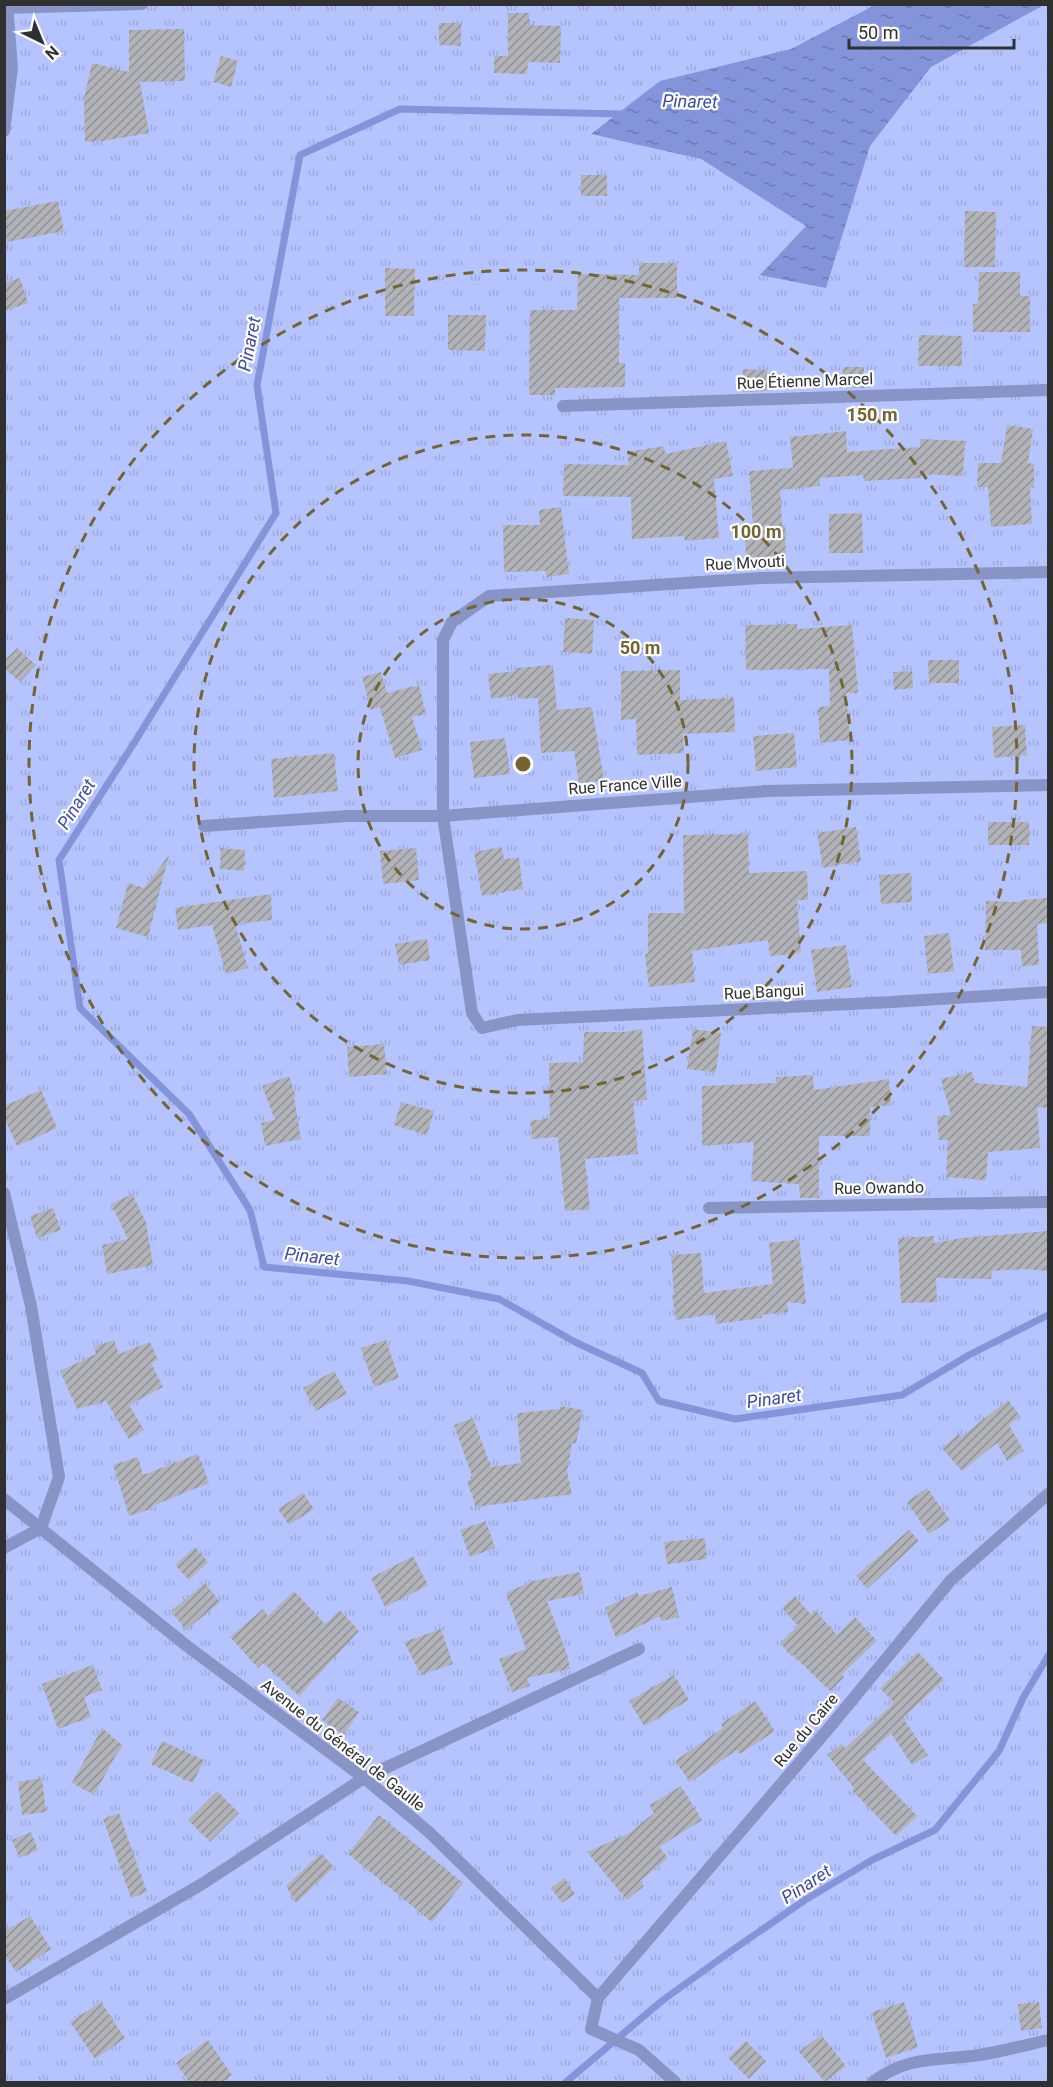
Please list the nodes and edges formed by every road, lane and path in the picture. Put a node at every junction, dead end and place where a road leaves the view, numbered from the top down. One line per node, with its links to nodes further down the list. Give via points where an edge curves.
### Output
1 (142, 4): 2 (street)
2 (6, 7): 3 (street, via 12,68)
3 (4, 131)
4 (1048, 390): 5 (street, Rue Étienne Marcel)
5 (563, 406)
6 (1048, 572): 8 (street, Rue Mvouti, via 761,578 489,596 452,622 443,640)
7 (1048, 785): 8 (street, Rue France Ville, via 767,791)
8 (443, 816): 9 (street, Rue France Ville, via 348,816); 10 (street, Rue Bangui, via 472,1013 482,1028 517,1020)
9 (204, 826)
10 (1048, 992)
11 (4, 1193): 16 (street, via 31,1306 59,1477)
12 (1048, 1202): 13 (street, Rue Owando)
13 (709, 1208)
14 (1048, 1494): 20 (street, Rue du Caire, via 951,1580)
15 (4, 1499): 16 (street, Avenue du Général de Gaulle)
16 (41, 1528): 17 (street); 19 (street, Avenue du Général de Gaulle, via 187,1646)
17 (4, 1548)
18 (639, 1649): 19 (street)
19 (364, 1778): 20 (street, Avenue du Général de Gaulle, via 429,1832); 21 (street, via 202,1884)
20 (598, 1998): 23 (street, via 591,2029 639,2050)
21 (4, 1999)
22 (1048, 2040): 24 (street, via 980,2055 908,2063)
23 (675, 2082)
24 (873, 2082)

